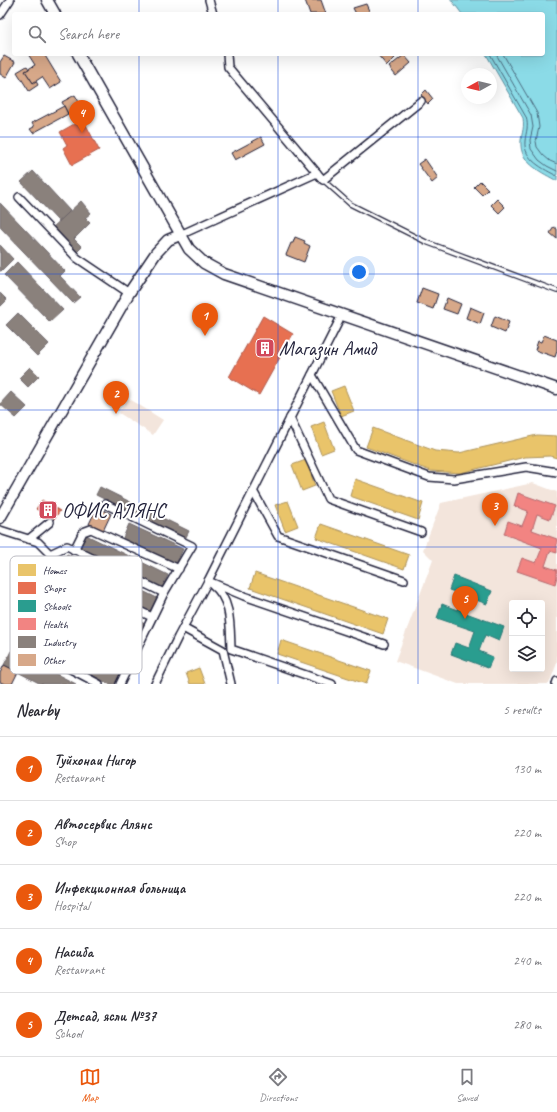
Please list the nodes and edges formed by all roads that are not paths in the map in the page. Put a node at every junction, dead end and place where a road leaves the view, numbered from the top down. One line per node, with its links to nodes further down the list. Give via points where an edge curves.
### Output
1 (10, 0): 6 (street)
2 (47, 0): 4 (main road)
3 (209, 0): 5 (street)
4 (54, 12)
5 (212, 12)
6 (0, 16)
7 (79, 56): 13 (main road)
8 (227, 56): 10 (street, via 228,67)
9 (420, 101): 11 (street)
10 (317, 173): 11 (street); 13 (street)
11 (323, 180): 14 (lane, via 350,204 426,242)
12 (19, 197): 15 (street, via 77,258)
13 (180, 234): 15 (main road, via 168,240 156,253); 16 (main road, via 189,249 204,263 224,274)
14 (557, 291)
15 (129, 294): 23 (main road)
16 (342, 315): 17 (street); 18 (main road)
17 (312, 375): 19 (street); 20 (street, via 356,450 429,476 442,478 454,479 526,467)
18 (557, 389)
19 (290, 418): 21 (street); 26 (street, via 328,499)
20 (557, 472)
21 (253, 491): 32 (street, via 278,536); 33 (street)
22 (105, 504): 31 (street, via 192,546)
23 (0, 518)
24 (50, 522): 27 (street)
25 (0, 530): 27 (street)
26 (421, 532)
27 (29, 539): 29 (street, via 38,542)
28 (74, 550): 29 (street, via 67,546); 30 (street); 31 (street, via 83,532 91,529)
29 (50, 554)
30 (87, 556)
31 (179, 569): 35 (street)
32 (404, 580)
33 (208, 581): 38 (street); 40 (street); 48 (street, via 225,599 231,649)
34 (142, 582): 35 (street)
35 (164, 593): 37 (street)
36 (142, 612): 37 (street)
37 (152, 617): 39 (street)
38 (183, 628): 46 (street); 47 (street, via 223,650)
39 (142, 638)
40 (384, 644)
41 (80, 674): 44 (street)
42 (125, 674): 45 (street)
43 (557, 681): 49 (street)
44 (99, 684)
45 (120, 684)
46 (155, 684)
47 (231, 684)
48 (332, 684)
49 (556, 684)

